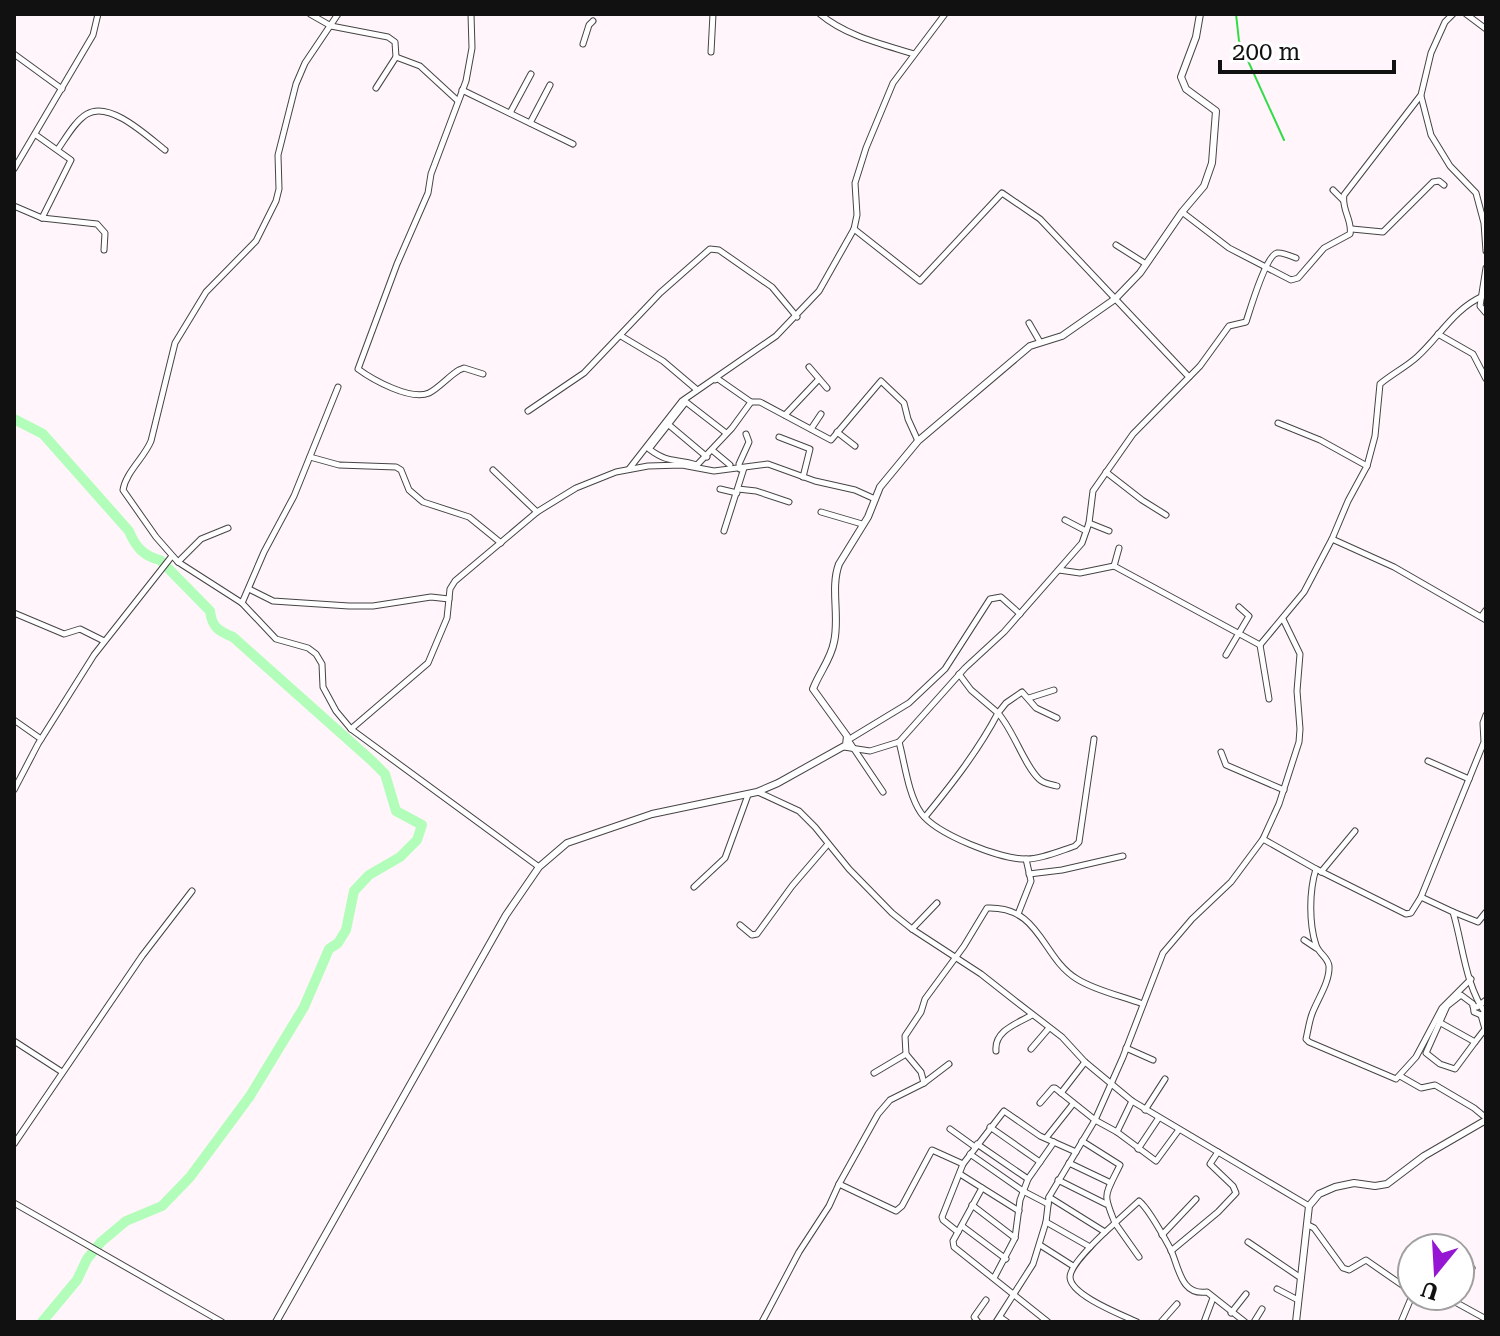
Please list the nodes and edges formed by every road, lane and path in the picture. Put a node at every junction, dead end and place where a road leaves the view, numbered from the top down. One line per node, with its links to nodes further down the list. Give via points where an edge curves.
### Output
1 (98, 14): 22 (street)
2 (310, 14): 12 (street)
3 (338, 14): 12 (street)
4 (471, 14): 23 (street, via 472,48)
5 (713, 14): 15 (street)
6 (820, 14): 17 (street, via 845,31)
7 (945, 14): 17 (street)
8 (1200, 14): 37 (street, via 1181,77 1186,89 1216,111 1217,126 1209,175)
9 (1453, 14): 24 (street, via 1431,53)
10 (1466, 14): 13 (street)
11 (593, 21): 14 (street)
12 (331, 26): 18 (street, via 388,37 397,47); 105 (street, via 296,84 278,155 276,201 256,241 206,292 175,343 151,441 124,485 127,499)
13 (1486, 29)
14 (583, 44)
15 (711, 52)
16 (14, 54): 22 (street)
17 (914, 55): 39 (street, via 893,83 866,148 855,183)
18 (396, 57): 21 (street); 25 (street, via 420,66)
19 (531, 74): 26 (street)
20 (550, 85): 27 (street)
21 (376, 88)
22 (62, 89): 28 (street)
23 (462, 90): 25 (street); 26 (street)
24 (1421, 95): 35 (street); 43 (street, via 1431,135 1476,193)
25 (458, 101): 57 (street, via 428,193 358,369 419,396 464,368)
26 (510, 113): 27 (street)
27 (530, 123): 29 (street)
28 (36, 135): 30 (street); 32 (street)
29 (573, 144)
30 (58, 149): 31 (street, via 85,115 101,111 128,122); 38 (street, via 71,162)
31 (165, 150)
32 (14, 169)
33 (1444, 185): 40 (street, via 1433,182 1383,232)
34 (1333, 190): 35 (street)
35 (1343, 200): 40 (street)
36 (14, 206): 38 (street)
37 (1182, 212): 45 (street); 46 (street, via 1229,248)
38 (42, 218): 42 (street, via 97,224 105,233)
39 (854, 229): 49 (street, via 920,281 1002,193 1040,219); 51 (street, via 819,291)
40 (1351, 229): 46 (street, via 1319,252 1295,280)
41 (1116, 245): 45 (street)
42 (104, 250)
43 (1486, 251)
44 (1296, 258): 46 (street, via 1276,253)
45 (1146, 264): 49 (street)
46 (1265, 267): 58 (street, via 1246,322 1229,326)
47 (1486, 268): 48 (street)
48 (1483, 296): 50 (street, via 1480,306); 53 (street, via 1458,311)
49 (1115, 299): 55 (street, via 1062,336); 58 (street)
50 (1486, 313)
51 (797, 317): 54 (street, via 772,287 713,249 660,293); 63 (street)
52 (1029, 323): 55 (street)
53 (1438, 334): 60 (street, via 1473,354); 82 (street, via 1380,386)
54 (621, 336): 63 (street); 66 (street, via 584,373)
55 (1040, 342): 76 (street)
56 (809, 367): 59 (street)
57 (483, 374)
58 (1189, 377): 86 (street, via 1133,434)
59 (819, 379): 62 (street); 68 (street)
60 (1486, 379)
61 (338, 387): 79 (street)
62 (827, 388)
63 (696, 389): 85 (street)
64 (686, 402): 65 (street, via 718,379); 70 (street); 73 (street)
65 (751, 402): 68 (street); 73 (street)
66 (528, 411)
67 (821, 414): 71 (street)
68 (785, 415): 71 (street)
69 (1278, 423): 82 (street)
70 (669, 425): 80 (street); 80 (street, via 649,449 665,461 697,465)
71 (811, 429): 72 (street, via 831,440)
72 (837, 432): 76 (street, via 881,381 904,403); 77 (street)
73 (726, 433): 78 (street)
74 (746, 434): 83 (street)
75 (779, 437): 87 (street, via 811,451)
76 (918, 441): 90 (street, via 886,478)
77 (855, 446)
78 (712, 450): 80 (street); 81 (street)
79 (310, 457): 103 (street, via 333,465 399,468 409,490 423,502 469,517); 109 (street)
80 (707, 457)
81 (730, 465)
82 (1367, 466): 102 (street)
83 (742, 469): 85 (street, via 682,465); 87 (street, via 768,464); 89 (street)
84 (493, 470): 92 (street)
85 (629, 470): 92 (street, via 576,488)
86 (1106, 472): 94 (street); 96 (street, via 1091,495)
87 (803, 477): 90 (street)
88 (720, 489): 89 (street)
89 (738, 491): 91 (street); 99 (street)
90 (877, 500): 97 (street)
91 (789, 502)
92 (537, 512): 103 (street)
93 (821, 512): 97 (street)
94 (1166, 515)
95 (1065, 520): 100 (street)
96 (1089, 523): 100 (street); 101 (street)
97 (862, 524): 134 (street, via 836,572 834,642 813,689 838,722)
98 (228, 528): 106 (street, via 201,539)
99 (724, 531)
100 (1086, 531): 108 (street)
101 (1109, 531)
102 (1332, 539): 116 (street); 117 (street, via 1394,567)
103 (501, 543): 110 (street, via 455,581)
104 (1119, 548): 107 (street)
105 (172, 556): 106 (street); 119 (street)
106 (178, 562): 111 (street)
107 (1114, 566): 108 (street, via 1080,573); 118 (street)
108 (1059, 570): 115 (street)
109 (249, 589): 110 (street, via 273,601 349,606); 111 (street)
110 (449, 599): 130 (street, via 447,618 428,663)
111 (242, 603): 130 (street, via 276,639 316,654 323,687)
112 (1239, 607): 118 (street, via 1249,616)
113 (1486, 610): 117 (street)
114 (14, 613): 119 (street, via 61,633 80,629)
115 (1020, 614): 122 (street); 134 (street, via 1001,597 990,599 945,669 909,703)
116 (1283, 619): 120 (street); 141 (street, via 1300,654 1299,742)
117 (1484, 619)
118 (1237, 633): 120 (street); 121 (street)
119 (104, 641): 131 (street)
120 (1260, 645): 125 (street)
121 (1226, 655)
122 (959, 674): 126 (street); 133 (street)
123 (1054, 690): 124 (street)
124 (1029, 698): 126 (street, via 1019,693); 128 (street, via 1036,708)
125 (1269, 699)
126 (998, 713): 139 (street, via 1035,774); 145 (street, via 961,773)
127 (1486, 715): 138 (street, via 1484,742)
128 (1057, 718)
129 (14, 720): 131 (street)
130 (351, 729): 151 (street)
131 (41, 739): 140 (street)
132 (1094, 739): 150 (street, via 1079,842)
133 (899, 742): 135 (street, via 870,751); 145 (street, via 916,805)
134 (846, 743): 135 (street); 142 (street)
135 (854, 748): 143 (street)
136 (1221, 752): 141 (street, via 1226,765)
137 (1428, 761): 138 (street)
138 (1469, 779): 156 (street)
139 (1057, 786)
140 (14, 790)
141 (1284, 790): 147 (street)
142 (757, 792): 144 (street); 148 (street, via 799,811)
143 (883, 792)
144 (748, 795): 151 (street, via 652,814 580,837); 154 (street, via 725,858)
145 (925, 817): 150 (street, via 995,856)
146 (1355, 831): 152 (street)
147 (1263, 839): 152 (street); 170 (street, via 1231,882 1163,953)
148 (828, 844): 162 (street, via 757,934); 164 (street)
149 (1123, 856): 153 (street)
150 (1026, 859): 153 (street)
151 (539, 867): 257 (street, via 506,915)
152 (1318, 870): 156 (street, via 1406,914); 166 (street, via 1311,893)
153 (1029, 874): 160 (street)
154 (694, 887)
155 (192, 891): 185 (street)
156 (1421, 897): 158 (street)
157 (937, 903): 164 (street)
158 (1453, 912): 161 (street); 168 (street)
159 (1486, 912): 161 (street)
160 (1018, 914): 167 (street, via 987,908); 170 (street, via 1076,978)
161 (1478, 922): 163 (street)
162 (740, 925)
163 (1486, 927)
164 (912, 929): 167 (street)
165 (1304, 940): 166 (street)
166 (1317, 948): 187 (street, via 1327,958 1328,972 1306,1039 1392,1078)
167 (954, 958): 173 (street); 181 (street, via 905,1036)
168 (1471, 979): 171 (street); 187 (street, via 1442,1008)
169 (1486, 1000): 171 (street)
170 (1143, 1004): 178 (street)
171 (1476, 1006): 172 (street); 174 (street, via 1461,995)
172 (1484, 1014): 177 (street, via 1486,1027)
173 (1032, 1015): 175 (street); 180 (street, via 999,1035)
174 (1439, 1022): 177 (street); 177 (street, via 1426,1053 1440,1064 1455,1069)
175 (1049, 1028): 179 (street); 183 (street)
176 (14, 1041): 185 (street)
177 (1475, 1042)
178 (1126, 1048): 182 (street); 190 (street)
179 (1031, 1049)
180 (996, 1051)
181 (906, 1054): 186 (street); 189 (street)
182 (1153, 1060)
183 (1085, 1062): 190 (street); 191 (street)
184 (949, 1064): 189 (street)
185 (62, 1072): 206 (street)
186 (874, 1073)
187 (1400, 1076): 197 (street, via 1421,1088 1435,1085)
188 (1165, 1079): 195 (street)
189 (924, 1083): 219 (street, via 895,1097 878,1114)
190 (1112, 1083): 192 (street); 198 (street)
191 (1061, 1093): 193 (street, via 1053,1088); 194 (street)
192 (1132, 1101): 195 (street); 202 (street)
193 (1040, 1103)
194 (1073, 1104): 198 (street); 203 (street)
195 (1145, 1110): 196 (street)
196 (1158, 1119): 201 (street); 208 (street)
197 (1486, 1119): 227 (street, via 1387,1184 1335,1187)
198 (1095, 1120): 202 (street); 204 (street)
199 (990, 1127): 203 (street, via 1004,1111); 207 (street); 212 (street)
200 (950, 1129): 207 (street)
201 (1178, 1131): 208 (street, via 1158,1161); 210 (street)
202 (1117, 1132): 208 (street)
203 (1046, 1138): 205 (street)
204 (1082, 1141): 209 (street); 218 (street, via 1119,1163)
205 (1054, 1142): 209 (street); 212 (street)
206 (14, 1144)
207 (976, 1146): 211 (street); 216 (street)
208 (1138, 1149)
209 (1076, 1152): 213 (street)
210 (1218, 1152): 227 (street); 239 (street, via 1210,1164 1236,1193)
211 (970, 1154): 214 (street); 221 (street)
212 (1040, 1162): 216 (street)
213 (1069, 1163): 217 (street); 218 (street)
214 (963, 1164): 215 (street); 219 (street, via 932,1150 896,1211)
215 (960, 1174): 220 (street); 232 (street, via 942,1217)
216 (1028, 1179): 221 (street)
217 (1058, 1180): 223 (street); 225 (street)
218 (1111, 1183): 225 (street)
219 (839, 1184): 258 (street)
220 (982, 1188): 226 (street); 228 (street)
221 (1023, 1191): 223 (street); 228 (street)
222 (1196, 1199): 234 (street)
223 (1048, 1201): 229 (street); 233 (street)
224 (14, 1203): 256 (street)
225 (1106, 1204): 230 (street)
226 (972, 1205): 232 (street); 235 (street)
227 (1309, 1206): 231 (street)
228 (1020, 1212): 235 (street)
229 (1046, 1222): 237 (street); 238 (street)
230 (1115, 1223): 233 (street); 234 (street, via 1139,1201); 240 (street)
231 (1308, 1225): 244 (street); 245 (street, via 1343,1268 1369,1260)
232 (960, 1229): 241 (street); 243 (street, via 954,1247)
233 (1105, 1232): 238 (street)
234 (1162, 1235): 239 (street)
235 (1015, 1238): 241 (street)
236 (1248, 1242): 244 (street)
237 (1040, 1244): 242 (street); 247 (street)
238 (1091, 1248): 242 (street)
239 (1171, 1251): 249 (street, via 1187,1288)
240 (1139, 1257)
241 (1006, 1259): 243 (street)
242 (1073, 1266): 262 (street, via 1073,1286)
243 (994, 1278): 247 (street)
244 (1302, 1278): 251 (street)
245 (1396, 1281)
246 (1277, 1289): 251 (street)
247 (1013, 1294): 255 (street); 261 (street)
248 (1246, 1294): 254 (street)
249 (1213, 1298): 254 (street); 264 (street)
250 (986, 1300): 259 (street, via 974,1317)
251 (1298, 1300): 267 (street)
252 (1177, 1304): 263 (street)
253 (1262, 1309): 266 (street)
254 (1231, 1313): 265 (street)
255 (998, 1319): 260 (street)
256 (222, 1322)
257 (276, 1322)
258 (762, 1322)
259 (978, 1322)
260 (1007, 1322)
261 (1048, 1322)
262 (1137, 1322)
263 (1161, 1322)
264 (1204, 1322)
265 (1245, 1322)
266 (1254, 1322)
267 (1296, 1322)

